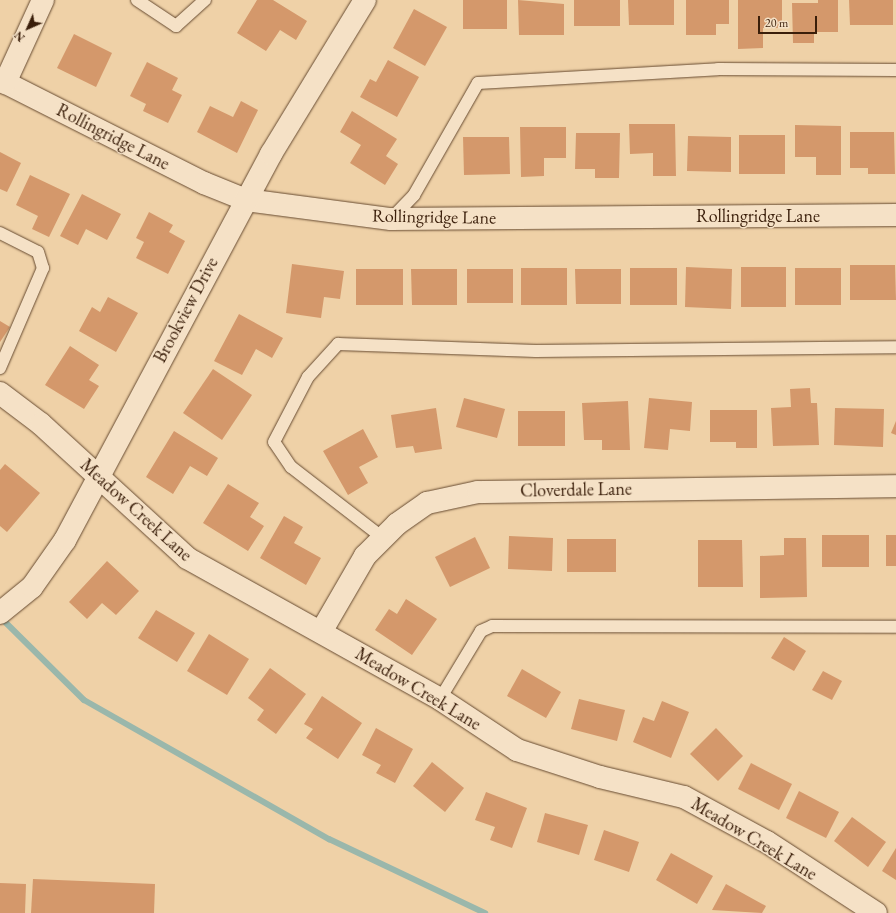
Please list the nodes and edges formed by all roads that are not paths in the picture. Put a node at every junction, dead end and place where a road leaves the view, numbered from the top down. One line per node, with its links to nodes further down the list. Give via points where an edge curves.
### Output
1 (43, 0): 6 (street)
2 (137, 0): 3 (lane, via 176,26)
3 (205, 0)
4 (365, 0): 7 (street, Brookview Drive)
5 (896, 70): 9 (lane, via 718,69 478,83 414,195)
6 (2, 82): 7 (street, Rollingridge Lane, via 204,183)
7 (246, 200): 9 (street, Rollingridge Lane); 14 (street, Brookview Drive)
8 (896, 215): 9 (street, Rollingridge Lane)
9 (392, 219)
10 (0, 233): 12 (lane, via 38,252 43,268)
11 (896, 347): 16 (lane, via 536,351 338,344 308,377 274,442 291,467)
12 (0, 368)
13 (0, 393): 14 (street, Meadow Creek Lane, via 41,424)
14 (97, 476): 17 (street, Brookview Drive, via 65,540 32,587); 19 (street, Meadow Creek Lane, via 187,558)
15 (896, 486): 16 (street, Cloverdale Lane, via 478,492 427,503 397,524)
16 (384, 538): 19 (street, Cloverdale Lane, via 365,556)
17 (0, 613)
18 (896, 627): 20 (lane, via 492,626 481,631)
19 (322, 632): 20 (street, Meadow Creek Lane)
20 (440, 699): 21 (street, Meadow Creek Lane, via 517,750 600,777 684,797 766,842)
21 (876, 913)

